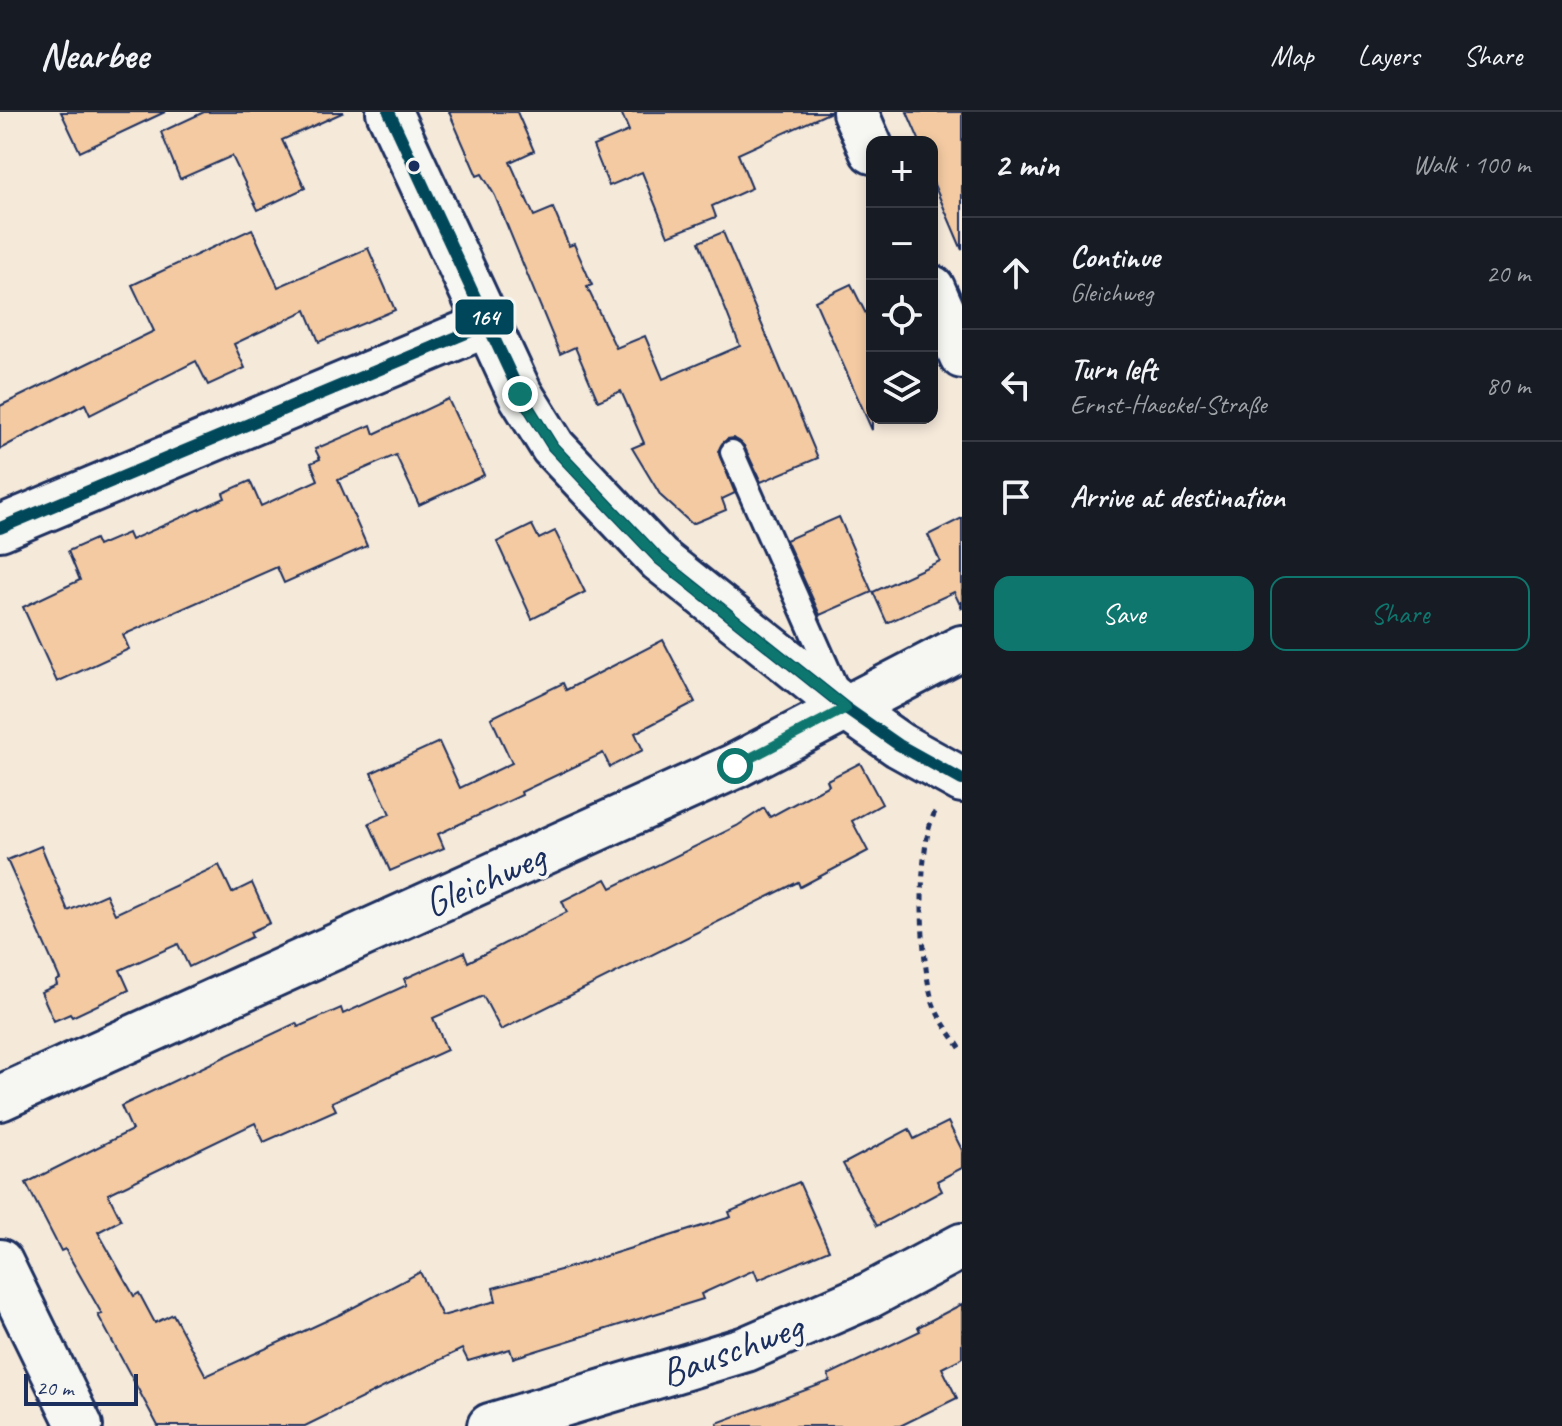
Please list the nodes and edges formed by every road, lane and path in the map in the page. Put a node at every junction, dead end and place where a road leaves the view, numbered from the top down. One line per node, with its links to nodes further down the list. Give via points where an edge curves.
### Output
1 (389, 112): 5 (street)
2 (855, 112): 3 (street)
3 (866, 137)
4 (938, 302): 6 (street)
5 (488, 324): 8 (street); 10 (street, via 528,407 585,485 659,559)
6 (962, 356)
7 (732, 452): 10 (lane)
8 (0, 528)
9 (962, 648): 10 (street, Gleichweg)
10 (846, 708): 11 (street); 13 (street, Gleichweg, via 735,766)
11 (958, 778): 12 (path, via 928,824 923,846 925,954 933,1003)
12 (962, 1051)
13 (0, 1098)
14 (962, 1246): 17 (street, Bauschweg, via 870,1295 746,1349)
15 (0, 1262): 16 (street)
16 (80, 1426)
17 (490, 1426)

